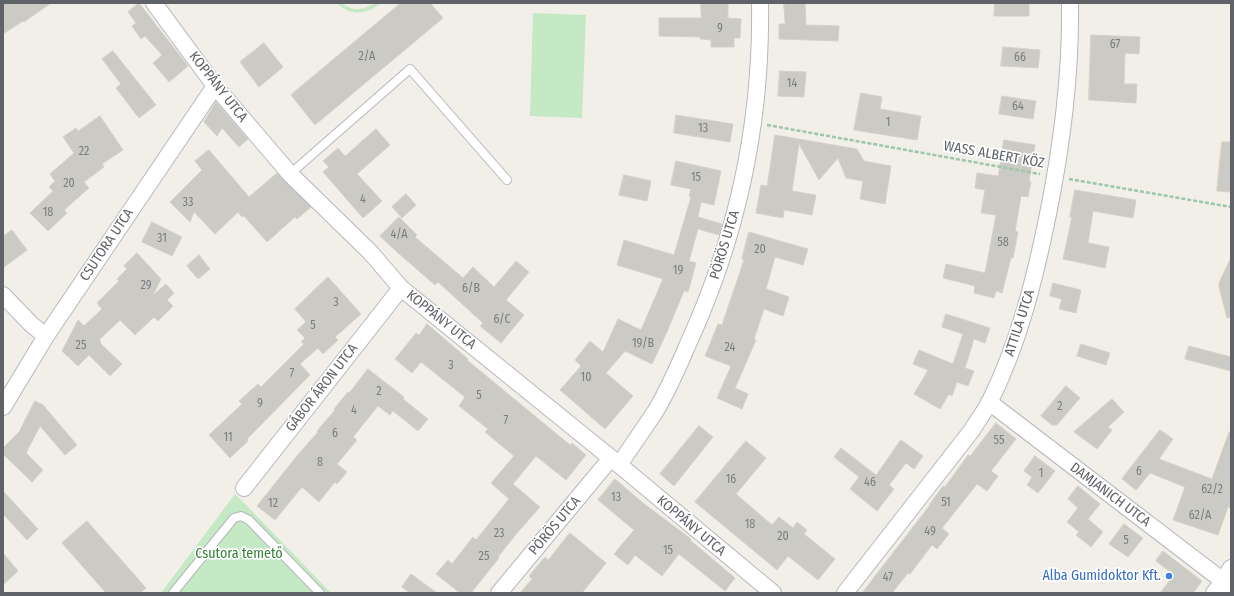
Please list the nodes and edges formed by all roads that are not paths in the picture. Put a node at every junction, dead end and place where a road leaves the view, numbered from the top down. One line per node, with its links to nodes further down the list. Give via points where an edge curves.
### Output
1 (154, 3): 4 (street, KOPPÁNY UTCA)
2 (760, 3): 12 (street, PÖRÖS UTCA, via 758,91 743,181 732,228 699,320 679,364 655,412)
3 (1070, 3): 10 (street, ATTILA UTCA, via 1068,68 1056,177 1025,309 1015,342)
4 (215, 86): 5 (street, KOPPÁNY UTCA); 9 (street, CSUTORA UTCA)
5 (290, 174): 6 (lane, via 410,69); 7 (street, KOPPÁNY UTCA, via 371,253)
6 (507, 180)
7 (401, 288): 12 (street, KOPPÁNY UTCA); 13 (street, GÁBOR ÁRON UTCA)
8 (3, 295): 9 (street)
9 (46, 336): 11 (street, CSUTORA UTCA)
10 (989, 402): 14 (street, DAMJANICH UTCA); 19 (street, ATTILA UTCA, via 972,430)
11 (3, 407)
12 (615, 462): 17 (street, PÖRÖS UTCA); 18 (street, KOPPÁNY UTCA)
13 (244, 488)
14 (1225, 582)
15 (174, 593): 16 (lane, via 234,518 241,516 249,520)
16 (320, 593)
17 (499, 593)
18 (772, 593)
19 (845, 593)

